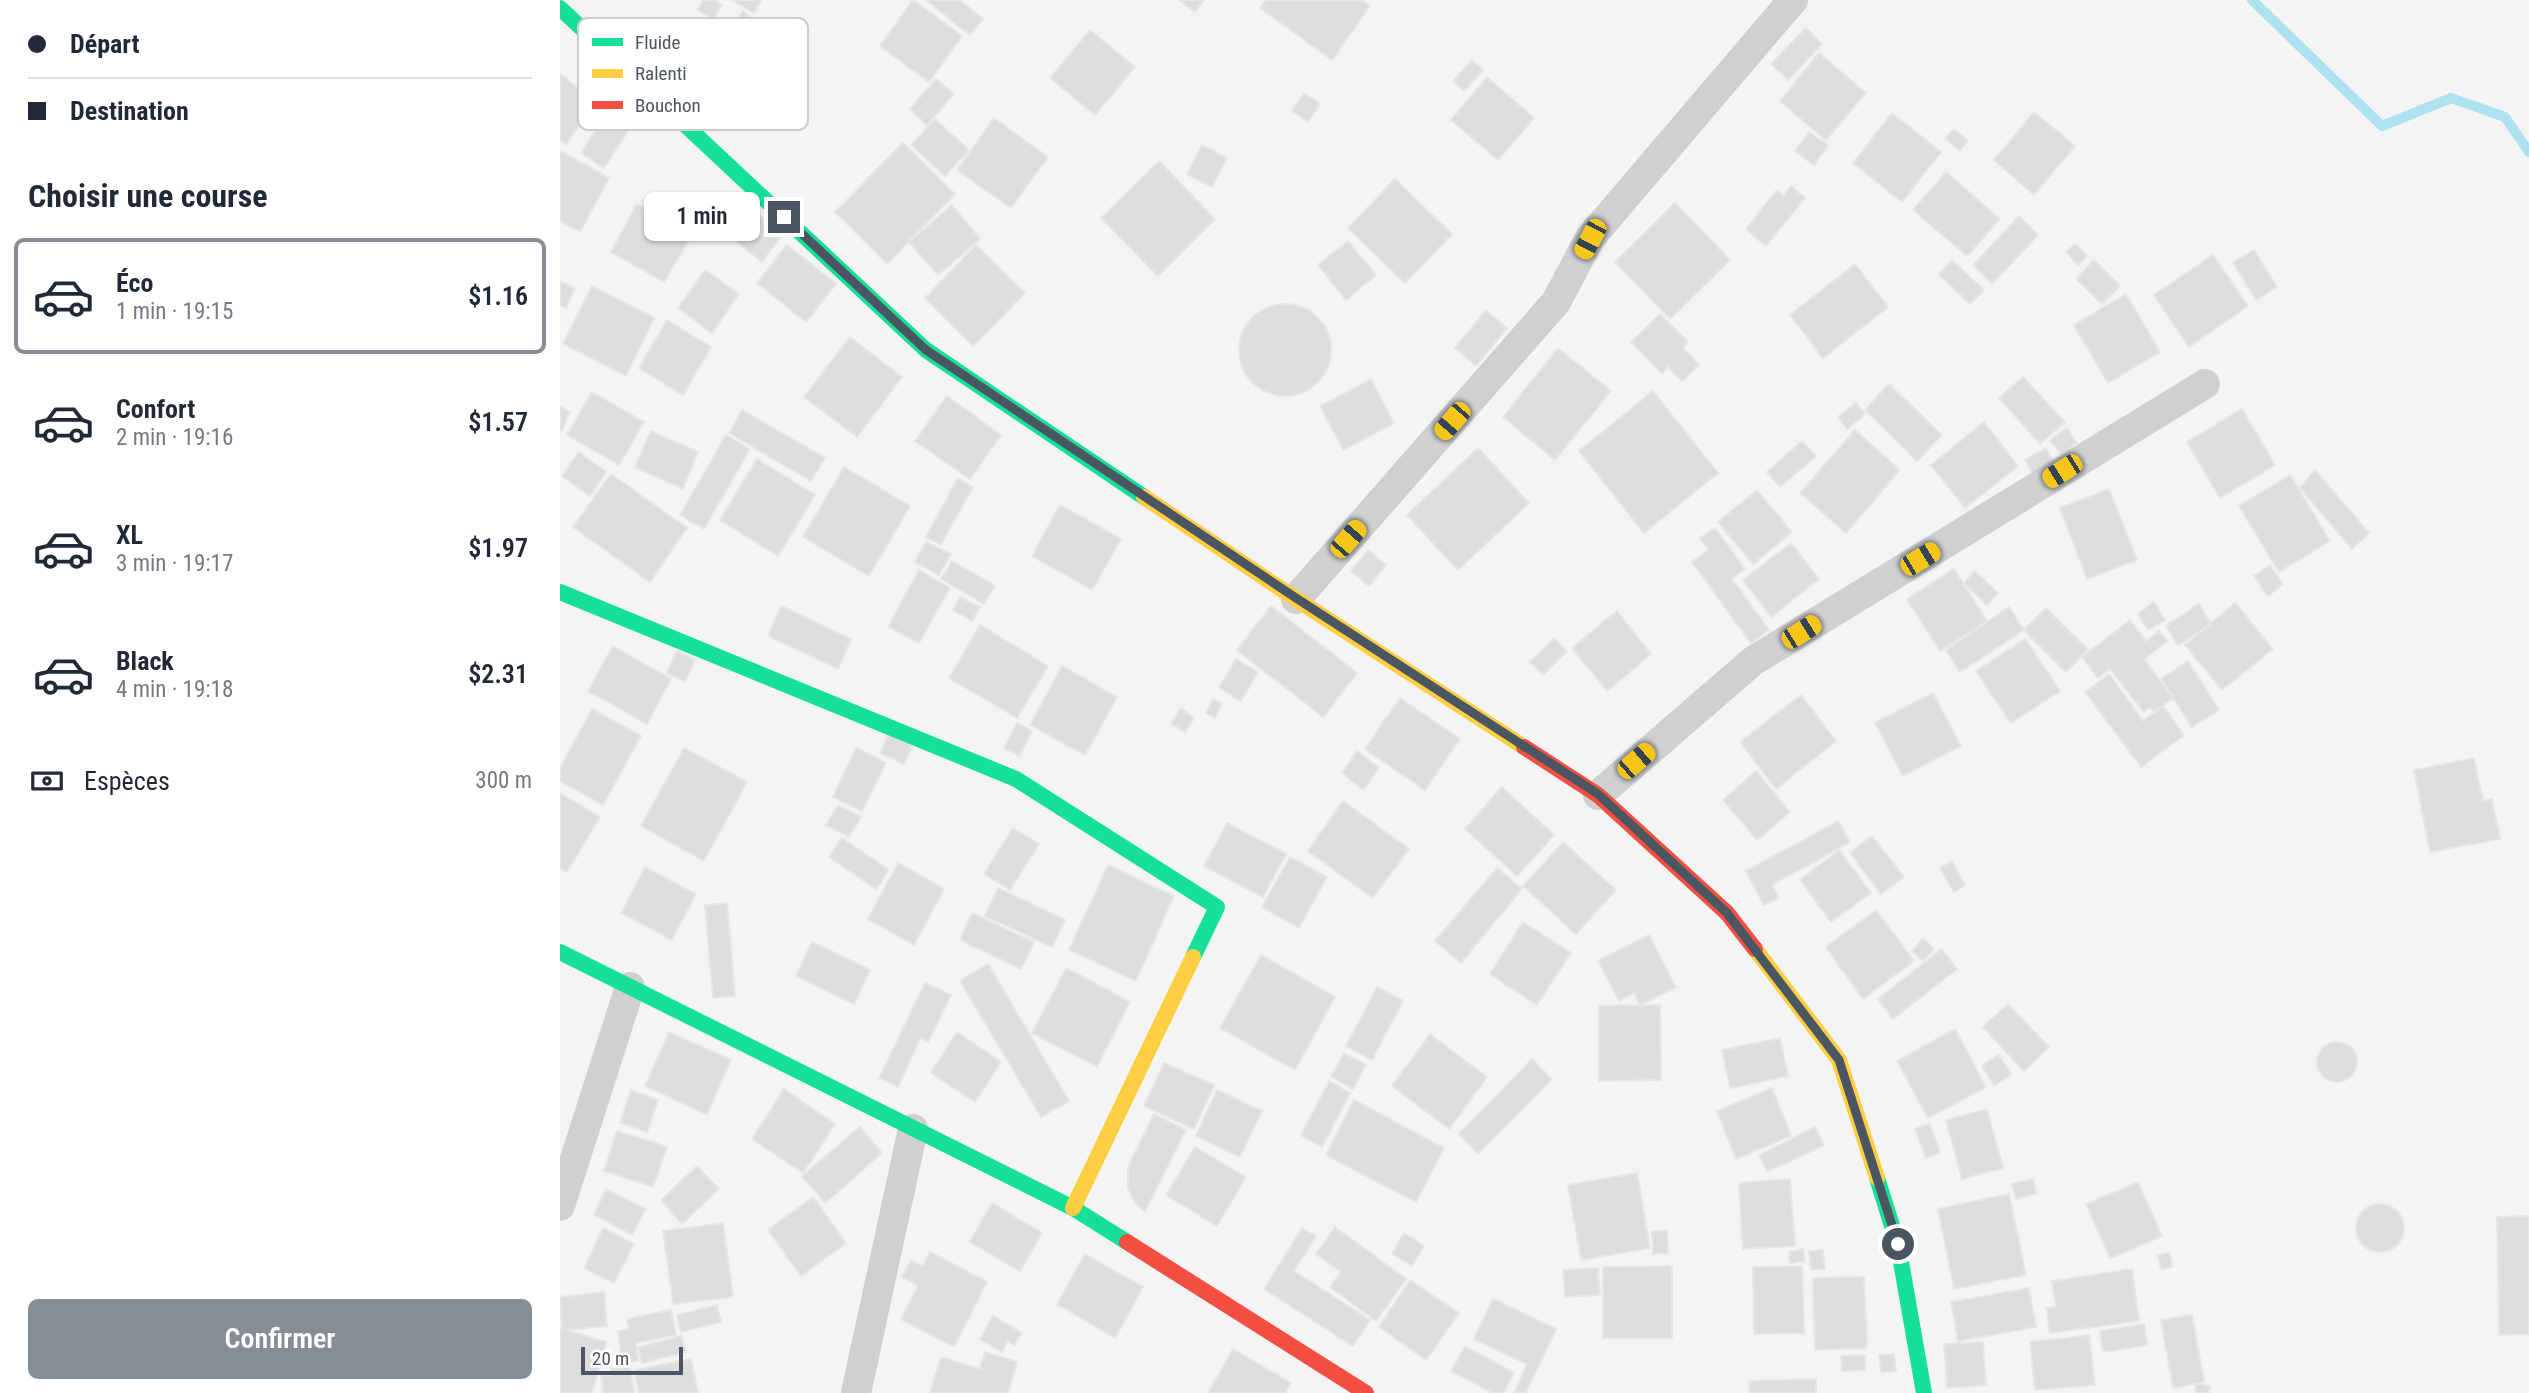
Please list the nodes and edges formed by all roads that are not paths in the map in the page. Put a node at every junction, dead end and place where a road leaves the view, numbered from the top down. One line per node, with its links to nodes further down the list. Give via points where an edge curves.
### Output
1 (1793, 0): 7 (street, via 1590,239 1556,302)
2 (560, 8): 3 (street)
3 (578, 25)
4 (691, 130): 7 (street, via 926,350)
5 (2205, 384): 8 (street, via 1753,661)
6 (560, 592): 13 (street, via 1016,779 1217,907)
7 (1296, 598): 8 (street)
8 (1598, 794): 16 (street, via 1727,913 1839,1060 1898,1244)
9 (560, 952): 10 (street)
10 (630, 988): 11 (street); 12 (street)
11 (914, 1129): 13 (street); 14 (street)
12 (560, 1206)
13 (1073, 1208): 15 (street)
14 (856, 1393)
15 (1366, 1393)
16 (1924, 1393)

